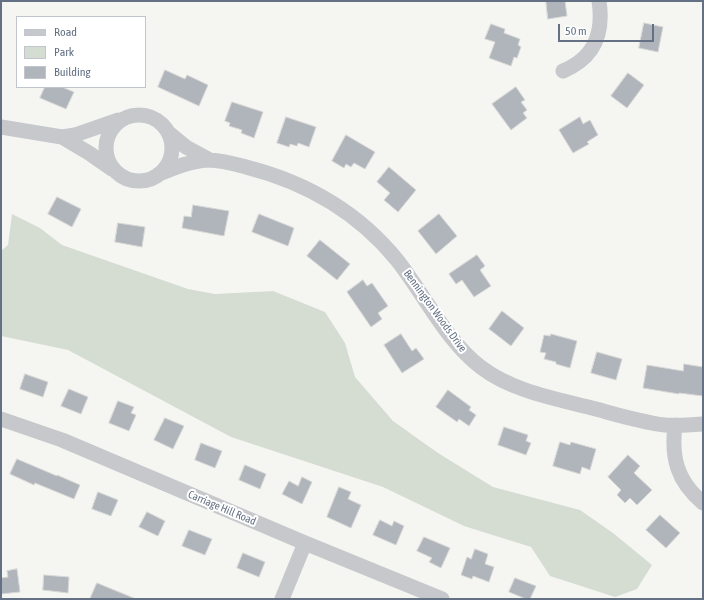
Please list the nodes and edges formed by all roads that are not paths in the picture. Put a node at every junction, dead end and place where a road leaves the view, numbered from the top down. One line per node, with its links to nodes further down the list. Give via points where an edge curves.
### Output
1 (599, 1): 2 (street, via 600,18 594,46 575,66)
2 (563, 71)
3 (121, 120): 5 (street, Bennington Woods Drive, via 131,115 146,115 159,121); 6 (street, Bennington Woods Drive); 8 (street, via 110,130 105,147 109,162)
4 (1, 127): 6 (street, Bennington Woods Drive)
5 (169, 133): 7 (street, Bennington Woods Drive, via 186,147); 9 (street, via 172,154)
6 (62, 137): 8 (street, Bennington Woods Drive)
7 (210, 160): 9 (street, Bennington Woods Drive, via 181,165); 12 (street, Bennington Woods Drive, via 251,168 298,184 351,215 396,259 463,351 490,374 555,398 649,422)
8 (117, 173): 9 (street, Bennington Woods Drive, via 129,180 139,181)
9 (159, 174)
10 (1, 419): 14 (street, Carriage Hill Road, via 62,440)
11 (703, 424): 12 (street, Bennington Woods Drive)
12 (675, 425): 13 (street, via 673,448 676,465 689,489)
13 (703, 503)
14 (305, 544): 15 (street); 16 (street, Carriage Hill Road)
15 (282, 599)
16 (442, 599)

